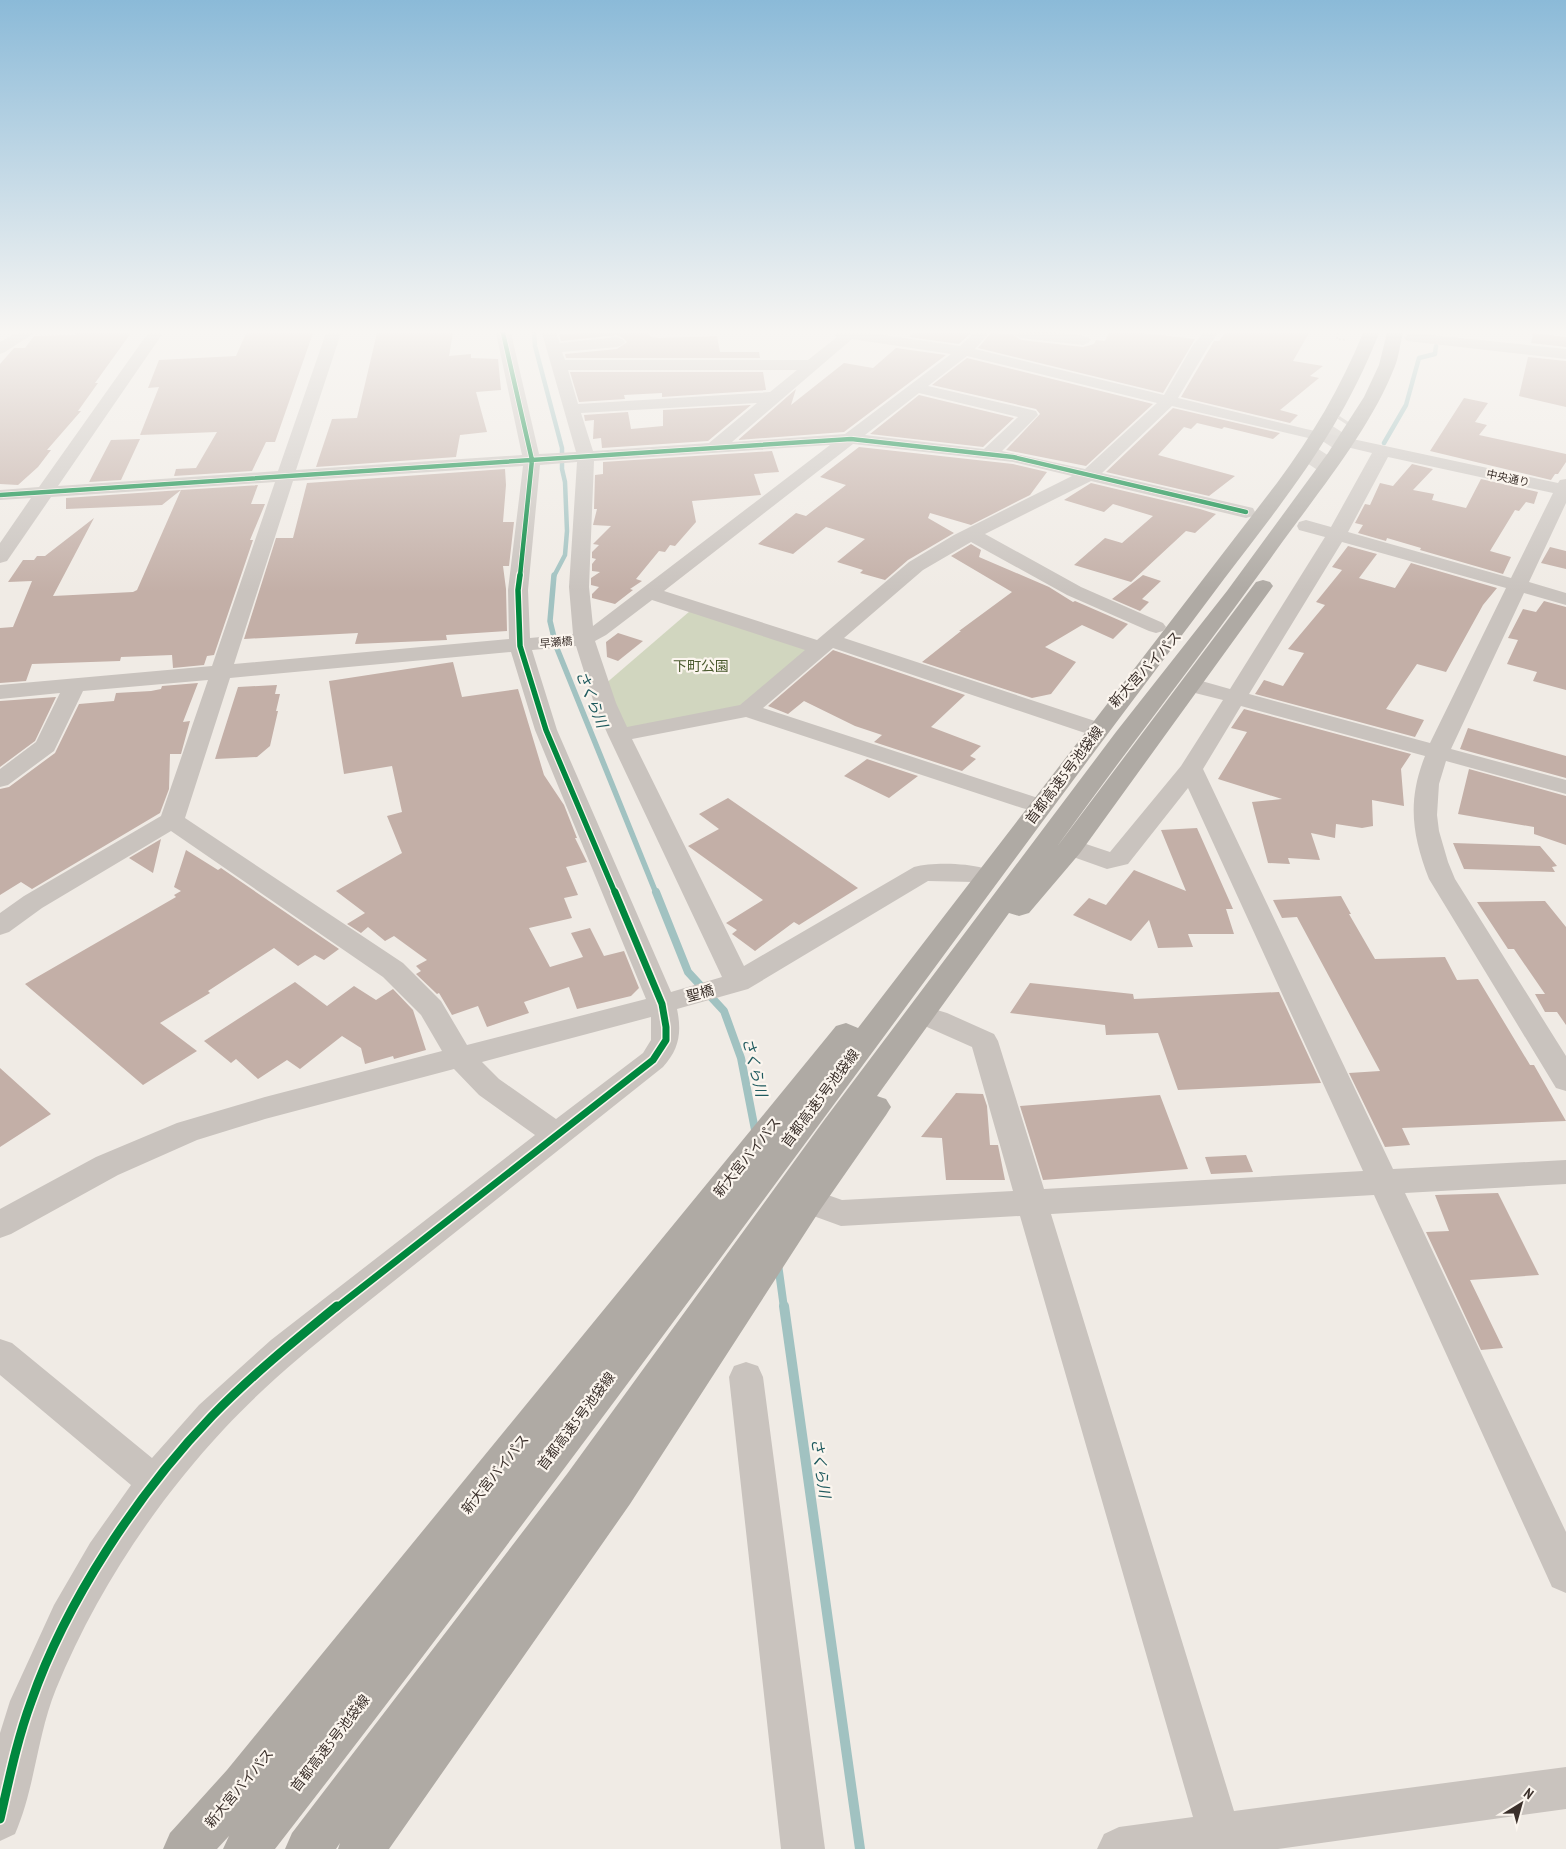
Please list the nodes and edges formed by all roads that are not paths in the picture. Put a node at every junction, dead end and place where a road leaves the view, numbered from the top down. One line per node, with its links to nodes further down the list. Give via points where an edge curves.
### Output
1 (96, 419): 24 (street)
2 (305, 419): 22 (street)
3 (523, 419): 20 (street)
4 (573, 419): 19 (street)
5 (748, 419): 16 (street)
6 (876, 419): 15 (street)
7 (1025, 419): 18 (street)
8 (1148, 419): 21 (street)
9 (1244, 419): 14 (street, 中央通り)
10 (1315, 419): 14 (highway)
11 (1330, 419): 75 (highway, 首都高速5号池袋線, via 1301,466 546,1461)
12 (1358, 419): 76 (highway, 首都高速5号池袋線, via 1234,595 1124,737 860,1096 581,1488)
13 (1383, 419): 17 (highway)
14 (1306, 434): 17 (street, 中央通り); 26 (highway)
15 (851, 439): 16 (street); 18 (street); 32 (street)
16 (715, 447): 19 (street)
17 (1373, 448): 23 (street, 中央通り); 27 (highway); 29 (street)
18 (988, 454): 21 (street)
19 (579, 456): 20 (street); 35 (street)
20 (532, 460): 22 (street); 37 (street, via 518,590)
21 (1090, 474): 26 (street); 28 (street)
22 (287, 476): 24 (street); 38 (street)
23 (1565, 488): 31 (street)
24 (46, 492): 25 (street); 30 (street)
25 (0, 495)
26 (1246, 512): 34 (highway)
27 (1306, 526): 29 (street); 40 (highway)
28 (971, 534): 34 (street, via 1074,591); 36 (street, via 916,566)
29 (1337, 534): 31 (street); 42 (street)
30 (0, 557)
31 (1517, 584): 33 (street); 46 (street)
32 (650, 593): 35 (street, via 599,631); 36 (street)
33 (1566, 599)
34 (1156, 626): 44 (highway, via 1113,681)
35 (581, 639): 37 (street, 早瀬橋); 45 (street)
36 (826, 644): 43 (street); 44 (street)
37 (527, 645): 38 (street, 早瀬橋); 57 (street, via 546,730)
38 (221, 672): 39 (street, 早瀬橋); 51 (street)
39 (74, 685): 41 (street, 早瀬橋); 48 (street, via 46,746)
40 (1192, 686): 42 (street); 52 (highway)
41 (0, 692)
42 (1236, 698): 46 (street); 47 (street)
43 (747, 710): 45 (street); 50 (street)
44 (1090, 727): 50 (highway, 新大宮バイパス); 55 (highway, 新大宮バイパス, via 1160,656 1216,591 1313,468 1178,660 1083,811)
45 (619, 735): 56 (street)
46 (1438, 751): 49 (street); 60 (street, via 1424,794 1428,843 1434,860 1442,879)
47 (1191, 769): 52 (street, via 1119,858 1107,861); 63 (street)
48 (0, 780)
49 (1566, 787)
50 (1030, 803): 53 (highway, 新大宮バイパス)
51 (172, 820): 54 (street, via 33,902); 59 (street, via 393,970 432,1008)
52 (1071, 847): 55 (highway)
53 (974, 874): 56 (street, 聖橋, via 923,873); 74 (highway, 新大宮バイパス, via 255,1770)
54 (0, 926)
55 (1001, 927): 58 (highway, 新大宮バイパス)
56 (729, 985): 57 (street, 聖橋)
57 (676, 1000): 59 (street, 聖橋); 61 (street, via 661,1052)
58 (937, 1020): 64 (highway, 新大宮バイパス); 65 (street, via 984,1040)
59 (459, 1056): 61 (street, via 489,1087); 66 (street, 聖橋, via 225,1118 188,1131 107,1166)
60 (1566, 1080)
61 (557, 1135): 69 (street, via 293,1342 236,1392)
62 (1566, 1172): 63 (street)
63 (1384, 1182): 65 (street); 70 (street)
64 (808, 1201): 65 (street, via 841,1213); 77 (highway, 新大宮バイパス, via 616,1491)
65 (1032, 1202): 73 (street)
66 (0, 1225)
67 (0, 1354): 69 (street)
68 (746, 1377): 78 (street)
69 (154, 1482): 72 (street, via 66,1620 36,1687 12,1765)
70 (1566, 1574)
71 (1566, 1788): 73 (street)
72 (0, 1819)
73 (1222, 1842): 79 (street)
74 (186, 1849)
75 (246, 1849)
76 (308, 1849)
77 (361, 1849)
78 (803, 1849)
79 (1119, 1849)

